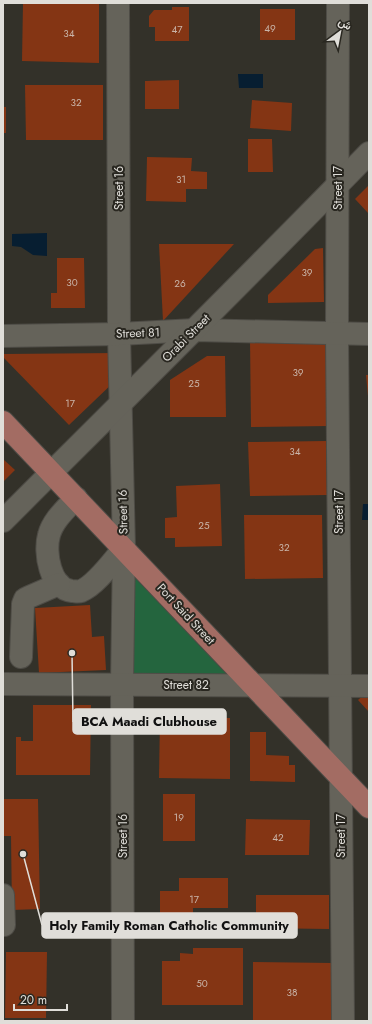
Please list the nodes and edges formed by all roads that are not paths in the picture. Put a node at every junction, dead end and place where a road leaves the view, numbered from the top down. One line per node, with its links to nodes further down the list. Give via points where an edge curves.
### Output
1 (118, 3): 6 (street, Street 16)
2 (338, 3): 4 (street, Street 17)
3 (369, 153): 4 (street, Orabi Street)
4 (338, 185): 5 (street, Orabi Street); 7 (street, Street 17)
5 (194, 330): 6 (street, Street 81); 7 (street, Street 81); 10 (street, Orabi Street)
6 (119, 334): 9 (street, Street 81); 10 (street, Street 16)
7 (337, 334): 8 (street, Street 81); 21 (street, Street 17)
8 (369, 334)
9 (3, 336)
10 (121, 403): 12 (street, Orabi Street); 15 (street, Street 16)
11 (3, 422): 12 (main road, Port Said Street)
12 (52, 472): 13 (main road, Port Said Street); 14 (street, Orabi Street)
13 (76, 498): 15 (main road, Port Said Street); 16 (street, via 53,524 48,536 48,561 52,574)
14 (3, 521)
15 (124, 548): 16 (street, via 89,587 79,592 68,590); 19 (street, Street 16); 20 (main road, Port Said Street)
16 (59, 584): 17 (street, via 25,599 22,604)
17 (21, 657)
18 (3, 684): 19 (street, Street 82)
19 (122, 685): 20 (street, Street 82); 27 (street, Street 16)
20 (253, 685): 21 (street, Street 82); 23 (main road, Port Said Street)
21 (340, 686): 22 (street, Street 82); 23 (street, Street 17)
22 (369, 686)
23 (341, 777): 24 (main road, Port Said Street); 28 (street, Street 17)
24 (369, 808)
25 (3, 895): 26 (street)
26 (4, 925)
27 (123, 1021)
28 (343, 1021)

